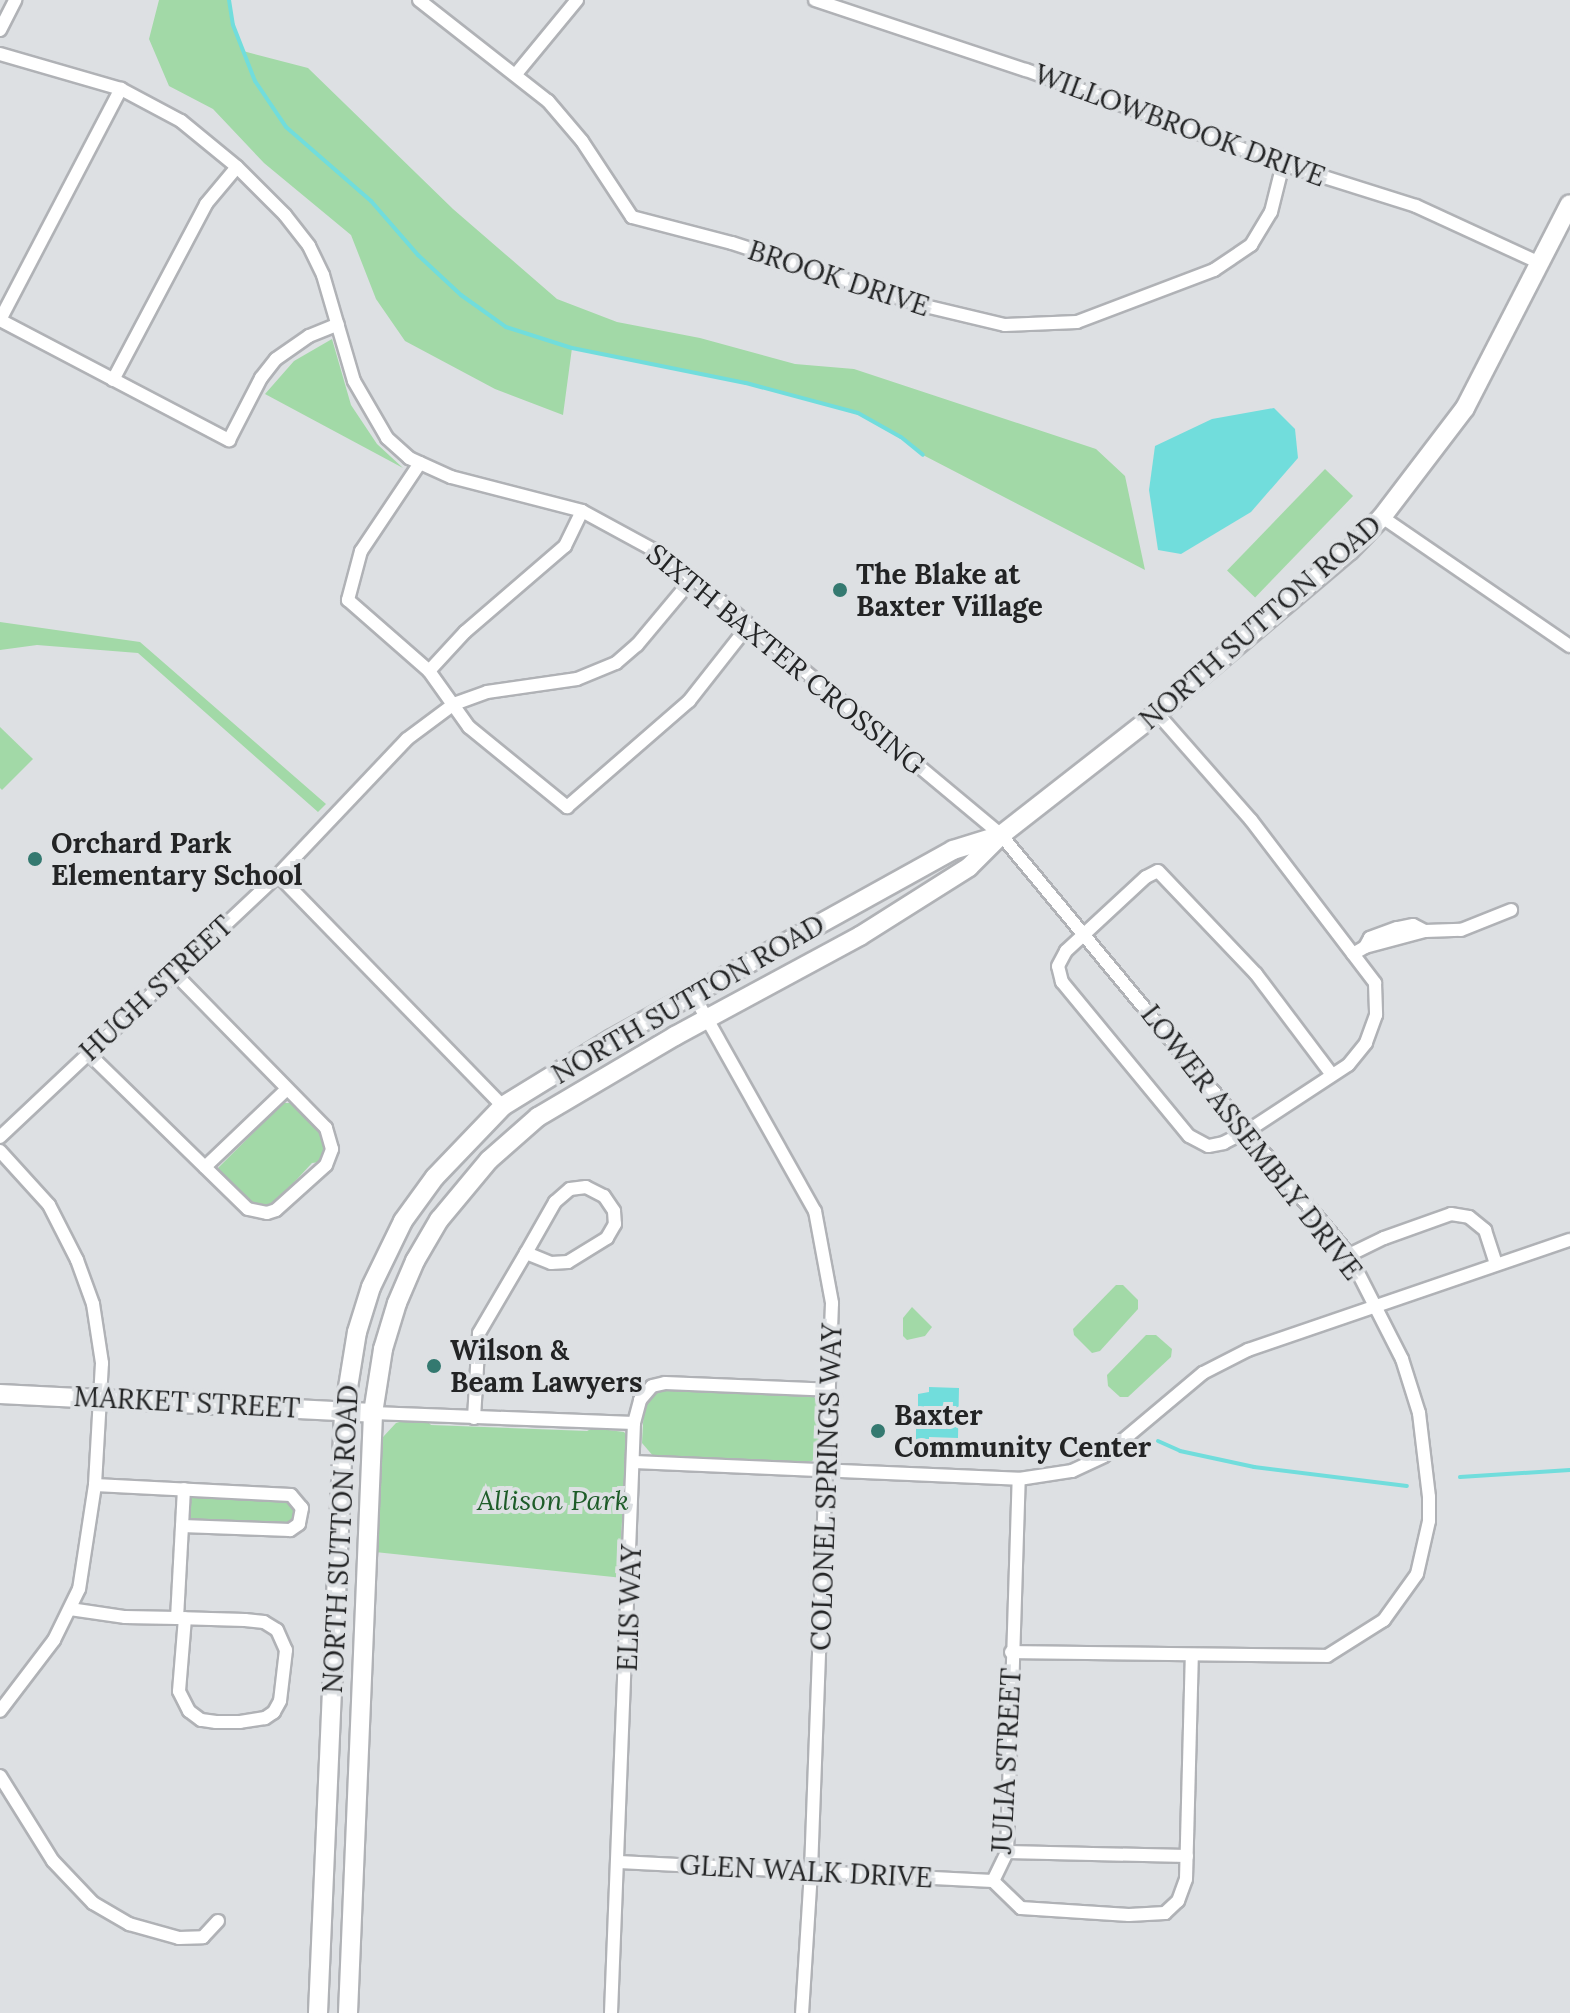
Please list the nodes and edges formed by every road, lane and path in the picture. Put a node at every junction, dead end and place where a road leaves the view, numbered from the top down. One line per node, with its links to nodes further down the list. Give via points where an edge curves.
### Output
1 (15, 0): 5 (street)
2 (419, 0): 7 (street, BROOK DRIVE)
3 (577, 0): 7 (street)
4 (815, 0): 9 (street, WILLOWBROOK DRIVE)
5 (0, 30)
6 (0, 54): 8 (street, SIXTH BAXTER CROSSING)
7 (516, 74): 9 (street, BROOK DRIVE, via 582,141 632,217 1005,325 1077,322 1214,270 1251,245 1271,212)
8 (121, 89): 10 (street, SIXTH BAXTER CROSSING, via 181,121); 13 (street)
9 (1283, 164): 12 (street, WILLOWBROOK DRIVE, via 1416,206)
10 (237, 167): 14 (street, SIXTH BAXTER CROSSING, via 309,246); 15 (street, via 206,204)
11 (1570, 204): 12 (main road, NORTH SUTTON ROAD)
12 (1536, 272): 18 (main road, NORTH SUTTON ROAD, via 1465,408)
13 (0, 320): 15 (street)
14 (338, 324): 15 (street, via 276,359 229,440); 16 (street, SIXTH BAXTER CROSSING, via 354,381 371,414 387,438)
15 (113, 380)
16 (420, 463): 17 (street, SIXTH BAXTER CROSSING, via 451,477); 22 (street, via 361,551 348,600)
17 (582, 511): 19 (street, SIXTH BAXTER CROSSING, via 622,530); 22 (street, via 565,546 465,632)
18 (1382, 517): 21 (street); 24 (main road, NORTH SUTTON ROAD, via 1340,559)
19 (693, 578): 20 (street, SIXTH BAXTER CROSSING); 23 (street, HUGH STREET, via 616,663 577,679 518,685)
20 (748, 626): 23 (street, via 689,701 567,807 469,727); 25 (street, SIXTH BAXTER CROSSING)
21 (1570, 646)
22 (429, 671): 23 (street)
23 (454, 704): 26 (street, HUGH STREET, via 407,739)
24 (1157, 713): 25 (main road, NORTH SUTTON ROAD); 29 (street, via 1251,820)
25 (1001, 835): 28 (street, LOWER ASSEMBLY DRIVE); 31 (main road, NORTH SUTTON ROAD, via 953,850); 32 (main road, NORTH SUTTON ROAD, via 969,867 860,936)
26 (278, 875): 30 (street, HUGH STREET); 36 (street)
27 (1511, 910): 29 (street, via 1461,930 1397,932)
28 (1085, 935): 34 (street, via 1146,877 1163,873 1256,974); 37 (street, LOWER ASSEMBLY DRIVE); 37 (street, via 1062,956 1062,982 1189,1136 1202,1145 1218,1146)
29 (1353, 954): 34 (street, via 1375,983 1376,1015 1366,1043)
30 (172, 971): 33 (street, HUGH STREET); 35 (street)
31 (693, 994): 32 (street, COLONEL SPRINGS WAY); 36 (main road, NORTH SUTTON ROAD)
32 (707, 1020): 46 (street, COLONEL SPRINGS WAY, via 815,1211 832,1303); 50 (main road, NORTH SUTTON ROAD, via 538,1117 468,1183 427,1240 401,1293 383,1349)
33 (88, 1053): 38 (street, HUGH STREET); 40 (street)
34 (1332, 1075): 37 (street)
35 (287, 1089): 40 (street); 40 (street, via 332,1138 326,1165 267,1213 241,1204)
36 (503, 1106): 49 (main road, NORTH SUTTON ROAD, via 428,1186 390,1245 357,1332)
37 (1249, 1130): 43 (street, LOWER ASSEMBLY DRIVE)
38 (0, 1137)
39 (0, 1151): 48 (street, via 53,1212 87,1284 102,1363)
40 (205, 1167)
41 (1570, 1240): 44 (street)
42 (526, 1253): 42 (street, via 555,1202 570,1189 586,1187 604,1196 614,1211 615,1224 607,1238 568,1262 551,1263); 51 (street, via 479,1333)
43 (1349, 1255): 44 (street, via 1451,1214 1469,1217 1485,1230); 45 (street, LOWER ASSEMBLY DRIVE)
44 (1496, 1263): 45 (street)
45 (1379, 1307): 55 (street, via 1248,1350 1203,1373 1104,1456 1072,1471); 62 (street, LOWER ASSEMBLY DRIVE, via 1402,1359 1423,1441 1429,1521 1417,1574 1384,1620 1327,1656)
46 (829, 1390): 52 (street, ELIS WAY, via 657,1383 642,1396); 54 (street, COLONEL SPRINGS WAY)
47 (0, 1394): 48 (main road, MARKET STREET)
48 (100, 1396): 49 (main road, MARKET STREET); 56 (street)
49 (344, 1412): 50 (main road, MARKET STREET); 71 (main road, NORTH SUTTON ROAD)
50 (373, 1413): 51 (street); 72 (main road, NORTH SUTTON ROAD)
51 (474, 1418): 52 (street)
52 (634, 1423): 53 (street, ELIS WAY)
53 (634, 1462): 54 (street); 67 (street, ELIS WAY)
54 (827, 1470): 55 (street); 68 (street, COLONEL SPRINGS WAY)
55 (1019, 1479): 61 (street, JULIA STREET)
56 (95, 1485): 57 (street); 59 (street, via 86,1561)
57 (184, 1489): 58 (street); 58 (street, via 291,1495 301,1504 301,1518 296,1527 284,1531)
58 (182, 1526): 60 (street)
59 (70, 1609): 60 (street); 63 (street)
60 (181, 1618): 60 (street, via 264,1622 277,1630 286,1650 274,1712 228,1722 201,1720 189,1711 179,1691)
61 (1011, 1652): 62 (street, LOWER ASSEMBLY DRIVE); 65 (street, JULIA STREET)
62 (1192, 1655): 66 (street, JULIA STREET)
63 (0, 1711)
64 (0, 1776): 70 (street, via 53,1861 101,1908 129,1924 179,1938 203,1937)
65 (1007, 1852): 66 (street); 69 (street, JULIA STREET)
66 (1187, 1856): 69 (street, JULIA STREET, via 1178,1901 1165,1913 1021,1908)
67 (619, 1862): 68 (street, GLEN WALK DRIVE); 73 (street, ELIS WAY)
68 (811, 1871): 69 (street, GLEN WALK DRIVE); 74 (street, COLONEL SPRINGS WAY)
69 (993, 1881)
70 (218, 1921)
71 (318, 2013)
72 (348, 2013)
73 (611, 2013)
74 (802, 2013)

